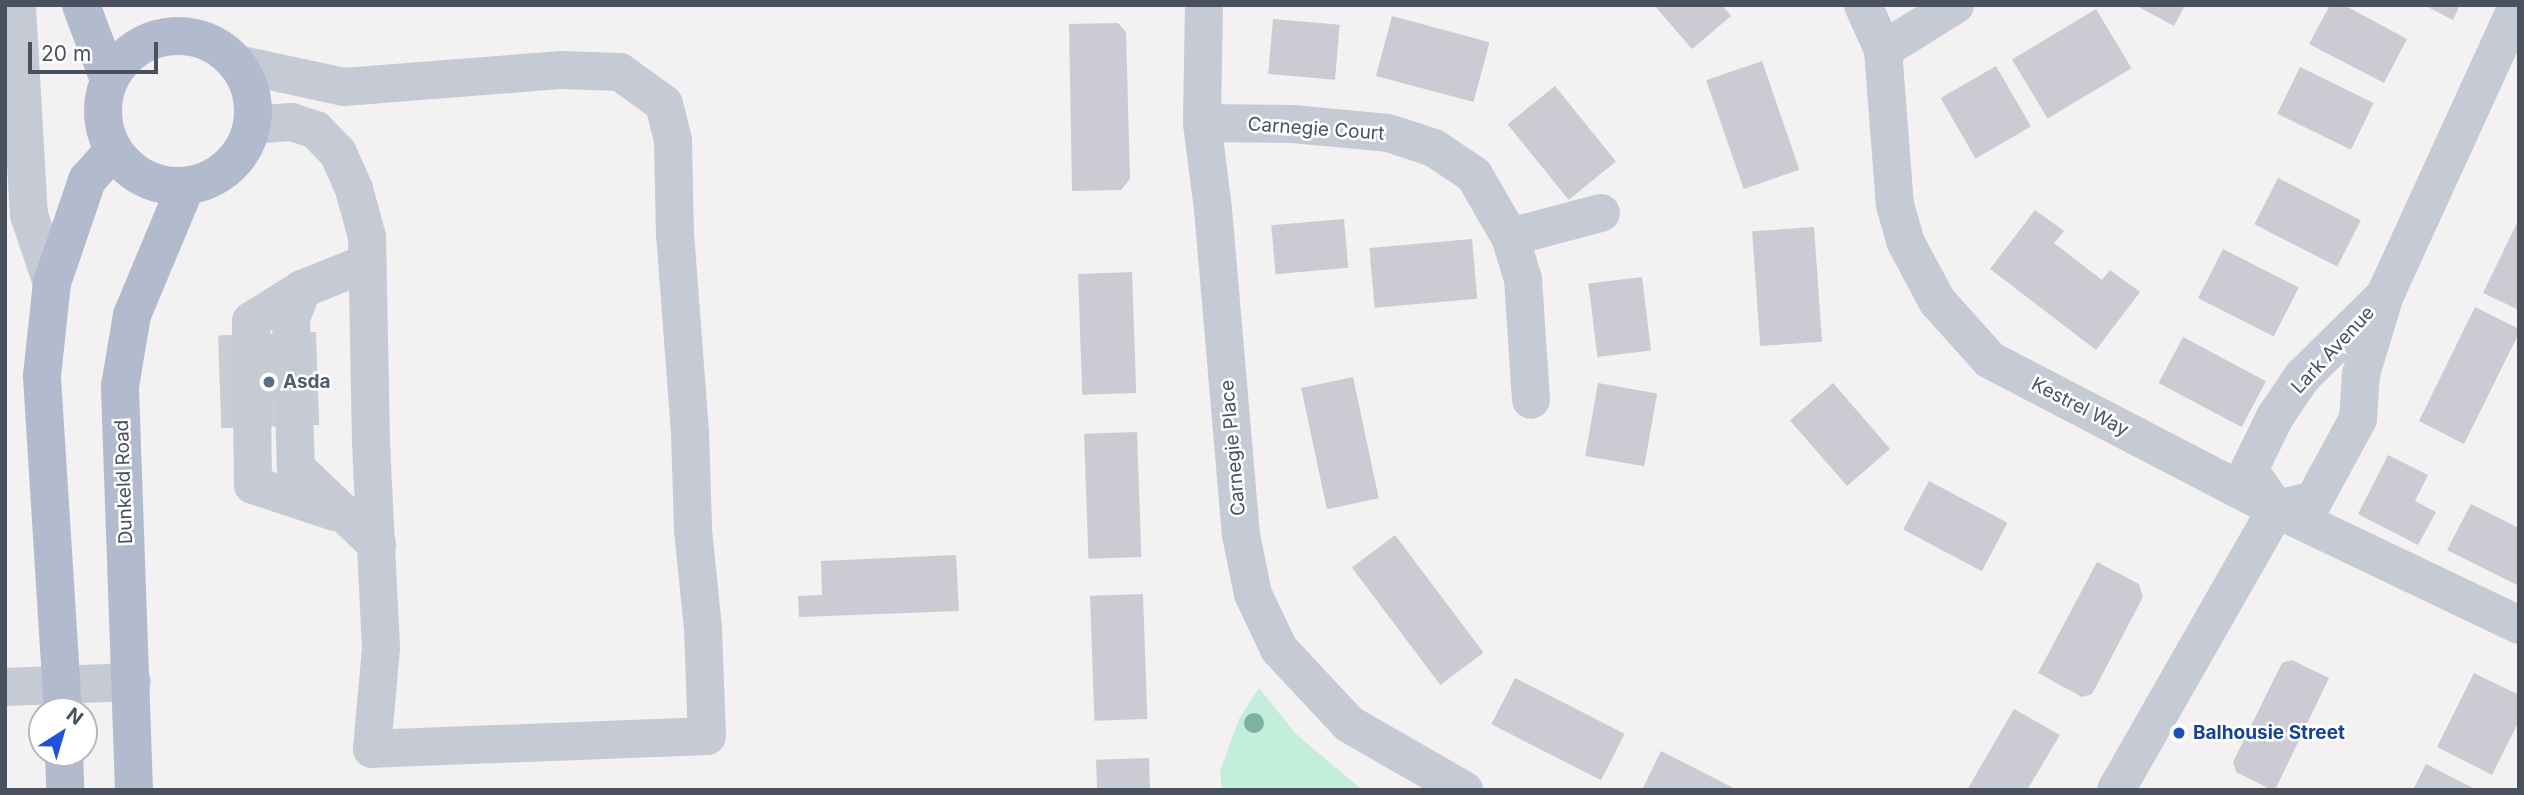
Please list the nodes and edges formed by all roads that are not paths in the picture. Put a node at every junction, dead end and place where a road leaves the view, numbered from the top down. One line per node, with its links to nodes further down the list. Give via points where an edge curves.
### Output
1 (81, 5): 10 (main road)
2 (181, 5): 9 (main road)
3 (1204, 5): 11 (street, Carnegie Place)
4 (1863, 5): 8 (street, Kestrel Way)
5 (1955, 5): 8 (street)
6 (2518, 5): 19 (street, Lark Avenue)
7 (17, 8): 18 (street, via 29,215)
8 (1883, 50): 21 (street, Kestrel Way, via 1895,205 1905,241 1937,301 1990,360)
9 (225, 54): 10 (main road, via 190,37 165,37 142,45 122,60); 12 (main road, via 248,83); 22 (street, via 344,87 561,71 620,72 664,104 673,141 707,736 372,749 381,648)
10 (109, 80): 13 (main road, via 103,103)
11 (1202, 123): 16 (street, Carnegie Court, via 1293,124 1388,133 1434,148 1474,175); 32 (street, Carnegie Place, via 1241,536 1253,594 1279,649 1349,724)
12 (253, 125): 14 (main road, via 244,148 229,167 209,180); 17 (street, via 292,122 316,130 338,153 354,189)
13 (113, 151): 14 (main road, via 145,179 164,186); 18 (main road, via 87,180)
14 (186, 186): 24 (main road, Dunkeld Road, via 132,316 120,386)
15 (1601, 213): 16 (street)
16 (1510, 237): 20 (street, Carnegie Court, via 1523,279)
17 (367, 250): 22 (street); 22 (street, via 302,289 291,319 296,468)
18 (52, 284): 27 (main road, via 42,376)
19 (2385, 295): 21 (street, Lark Avenue, via 2361,374 2358,419 2314,500); 21 (street, Lark Avenue, via 2302,377 2275,416 2249,470)
20 (1531, 400)
21 (2276, 509): 23 (street, Kestrel Way); 33 (street)
22 (377, 544)
23 (2519, 625)
24 (132, 682): 28 (street); 31 (main road, Dunkeld Road)
25 (5, 687): 26 (street)
26 (57, 697)
27 (62, 697)
28 (66, 697)
29 (64, 767): 30 (main road)
30 (65, 790)
31 (134, 790)
32 (1464, 790)
33 (2116, 790)

